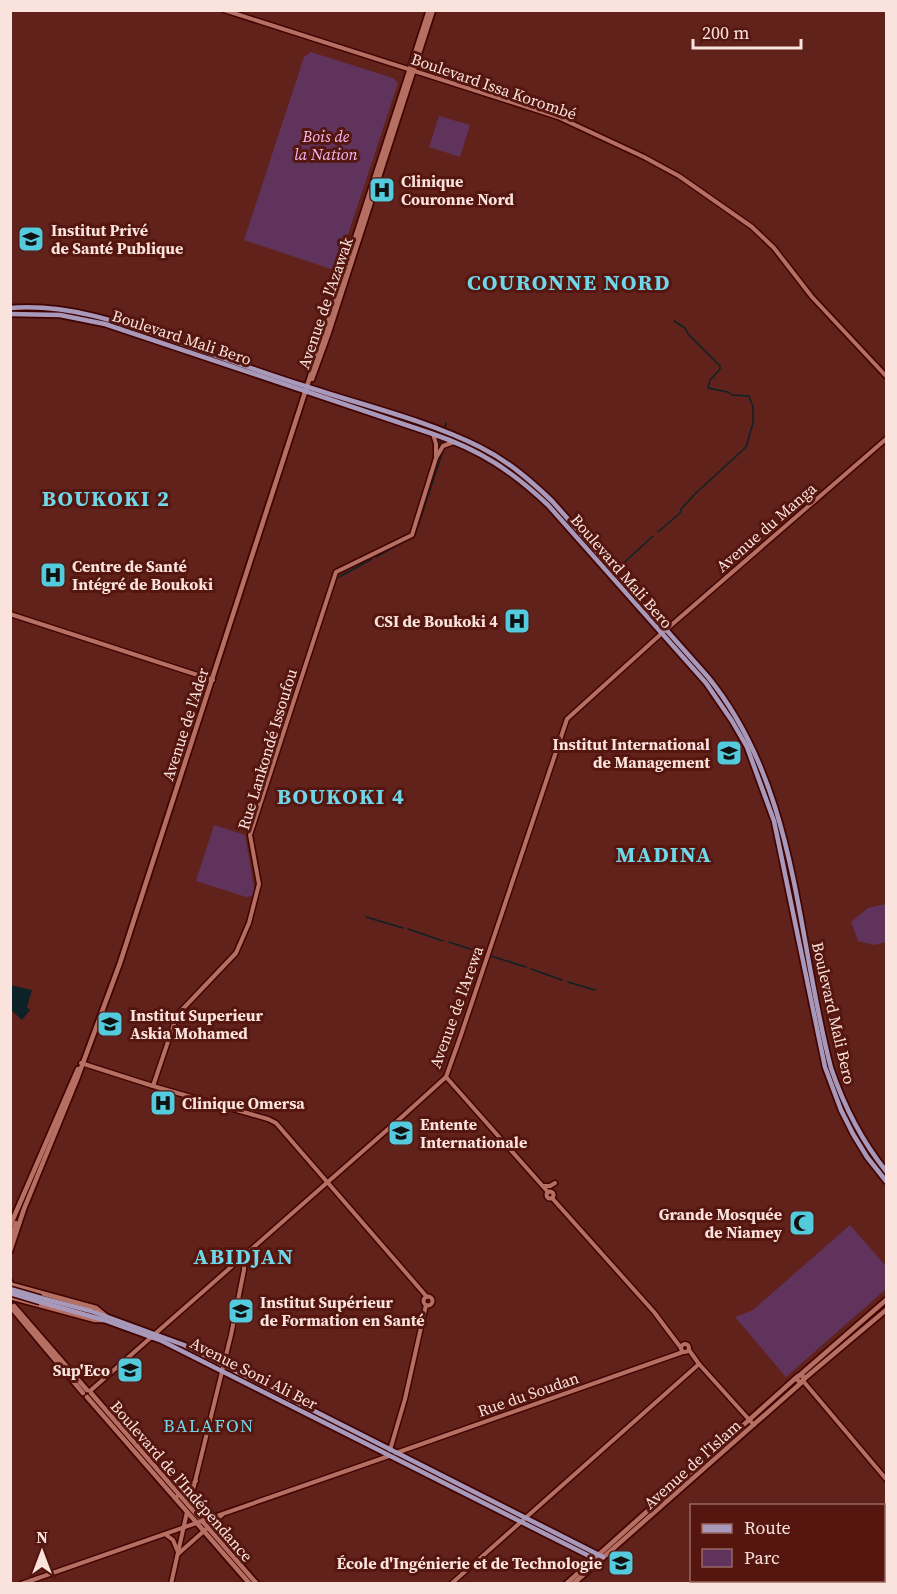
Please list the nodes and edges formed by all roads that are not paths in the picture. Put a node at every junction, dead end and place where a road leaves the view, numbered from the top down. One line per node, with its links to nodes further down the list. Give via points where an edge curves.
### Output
1 (224, 10): 3 (street, Boulevard Issa Korombé)
2 (431, 10): 3 (main road, Avenue de l'Azawak)
3 (411, 70): 6 (street, Boulevard Issa Korombé, via 558,117 679,177 752,227 774,248 812,297); 7 (main road, Avenue de l'Azawak)
4 (10, 308): 7 (main road, Boulevard Mali Bero, via 52,309 96,317)
5 (10, 314): 7 (main road, Boulevard Mali Bero, via 60,315 105,324)
6 (886, 376)
7 (307, 389): 8 (main road, Boulevard Mali Bero); 13 (main road, Boulevard Mali Bero, via 448,432 499,457 552,501); 14 (main road, Avenue de l'Ader)
8 (433, 434): 10 (main road, Boulevard Mali Bero); 11 (street)
9 (886, 439): 13 (street, Avenue du Manga)
10 (455, 441): 11 (street, via 443,446); 13 (main road, Boulevard Mali Bero, via 522,481)
11 (436, 458): 18 (street, Rue Lankondé Issoufou, via 412,535 336,572 250,835 259,884 249,922 236,953 177,1015)
12 (10, 614): 14 (street)
13 (664, 632): 15 (main road, Boulevard Mali Bero, via 722,695 760,762 780,819); 17 (street, Avenue de l'Arewa, via 564,722)
14 (213, 680): 16 (main road, Avenue de l'Ader)
15 (807, 969): 19 (main road, Boulevard Mali Bero, via 838,1086 858,1131); 20 (main road, Boulevard Mali Bero, via 831,1086 853,1134)
16 (83, 1063): 18 (street); 24 (main road, Avenue de l'Ader, via 51,1129)
17 (446, 1077): 21 (street, Avenue de l'Arewa); 23 (street)
18 (153, 1086): 21 (street, via 273,1121)
19 (886, 1172)
20 (886, 1181)
21 (328, 1182): 29 (street, Avenue de l'Arewa); 45 (street, via 432,1301 426,1305)
22 (555, 1182): 23 (street)
23 (543, 1186): 39 (street, via 548,1197)
24 (21, 1208): 25 (main road, Avenue de l'Ader); 26 (main road, Avenue de l'Ader); 27 (main road, Avenue de l'Ader); 28 (main road, Avenue de l'Ader)
25 (10, 1226)
26 (10, 1234)
27 (10, 1240)
28 (10, 1251)
29 (244, 1256): 38 (street, Avenue de l'Arewa); 41 (street)
30 (11, 1295): 32 (main road, Avenue Soni Ali Ber); 35 (main road, Boulevard de l'Indépendance); 36 (main road, Avenue Soni Ali Ber, bridge); 36 (main road, Avenue Soni Ali Ber, via 96,1308); 37 (main road, Boulevard de l'Indépendance)
31 (886, 1300): 42 (main road, Avenue de l'Islam)
32 (28, 1302): 35 (main road); 36 (main road, Avenue Soni Ali Ber, via 95,1320)
33 (886, 1310): 42 (main road, Avenue de l'Islam)
34 (10, 1311): 37 (main road, Boulevard de l'Indépendance)
35 (20, 1311): 37 (main road, Boulevard de l'Indépendance)
36 (106, 1319): 38 (main road, Avenue Soni Ali Ber)
37 (35, 1333): 43 (main road, Boulevard de l'Indépendance)
38 (154, 1335): 41 (main road, Avenue Soni Ali Ber); 43 (street, Avenue de l'Arewa)
39 (684, 1349): 40 (street); 45 (street, Rue du Soudan)
40 (699, 1364): 44 (street); 51 (street)
41 (223, 1368): 45 (main road, Avenue Soni Ali Ber); 47 (street)
42 (801, 1379): 44 (main road, Avenue de l'Islam); 46 (street)
43 (87, 1393): 48 (main road, Boulevard de l'Indépendance)
44 (752, 1423): 57 (main road, Avenue de l'Islam)
45 (391, 1453): 50 (street, Rue du Soudan); 51 (main road, Avenue Soni Ali Ber)
46 (886, 1479)
47 (196, 1481): 48 (street); 49 (street)
48 (177, 1496): 49 (main road, Boulevard de l'Indépendance)
49 (188, 1509): 52 (main road, Boulevard de l'Indépendance); 53 (street)
50 (225, 1513): 52 (street, Rue du Soudan); 54 (street)
51 (523, 1520): 57 (main road); 62 (street)
52 (199, 1522): 53 (street, Rue du Soudan); 54 (main road, Boulevard de l'Indépendance)
53 (184, 1527): 55 (street, Rue du Soudan); 56 (street)
54 (206, 1530): 56 (street); 60 (main road, Boulevard de l'Indépendance); 61 (main road, Boulevard de l'Indépendance)
55 (165, 1534): 56 (street, via 173,1540); 58 (street, Rue du Soudan)
56 (178, 1554): 59 (street)
57 (598, 1558): 63 (main road); 64 (main road)
58 (21, 1584)
59 (171, 1584)
60 (250, 1584)
61 (256, 1584)
62 (451, 1584)
63 (566, 1584)
64 (573, 1584)

